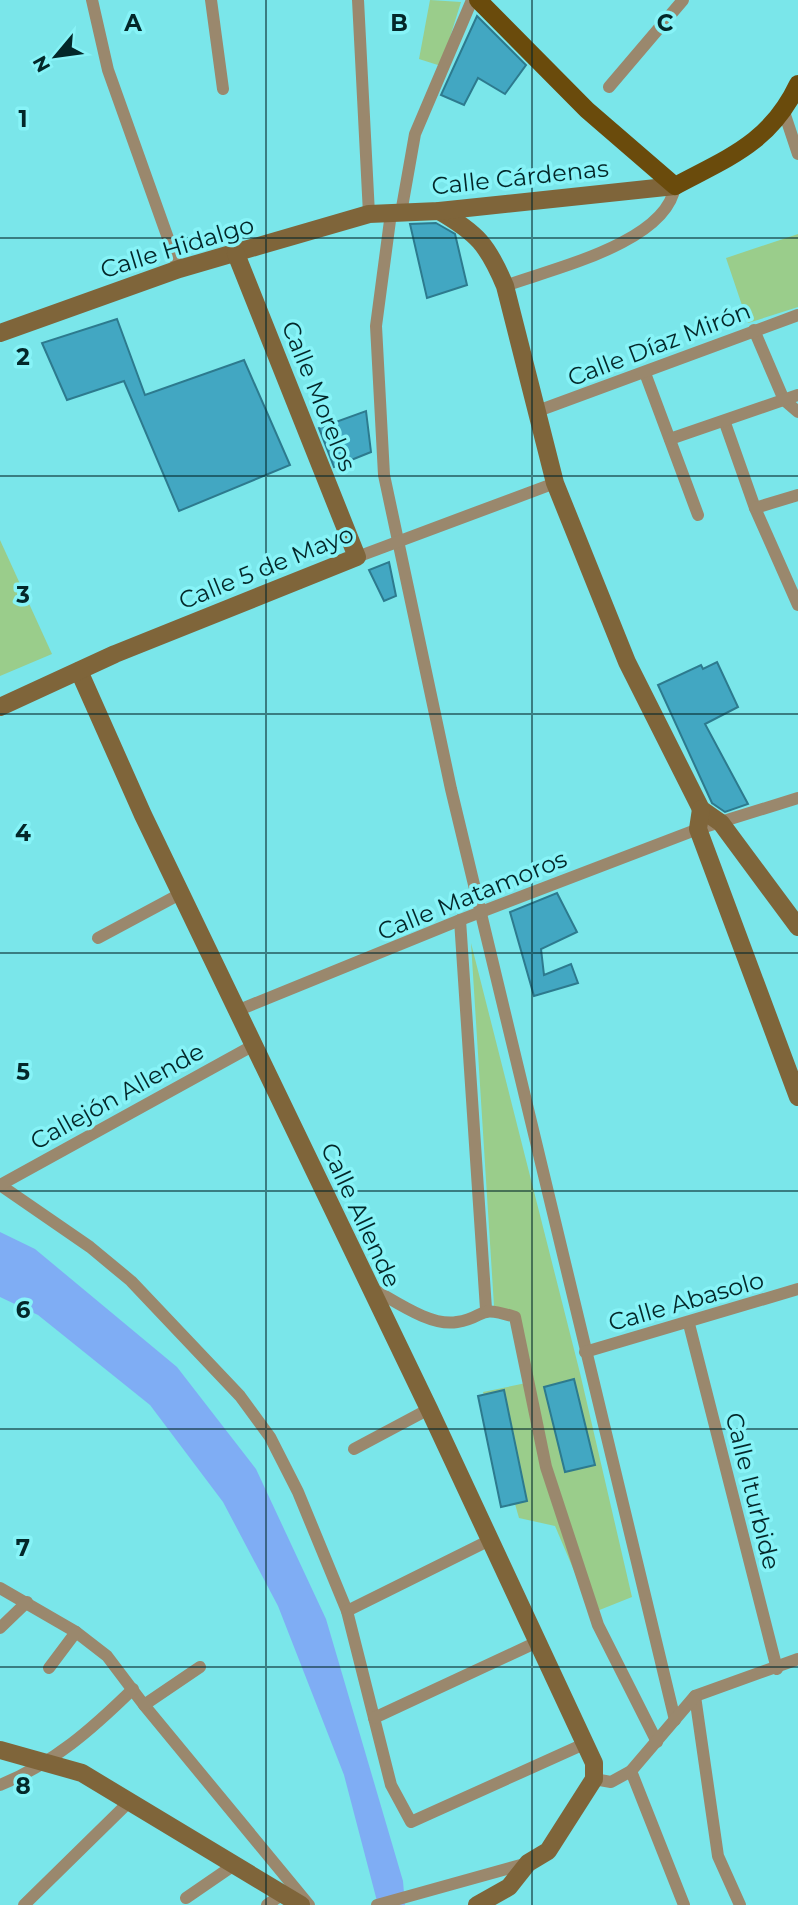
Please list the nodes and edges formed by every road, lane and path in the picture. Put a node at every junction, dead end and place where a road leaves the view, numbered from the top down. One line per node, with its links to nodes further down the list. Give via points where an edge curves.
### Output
1 (92, 0): 17 (street, via 108,70)
2 (211, 0): 9 (street)
3 (358, 0): 15 (street)
4 (472, 0): 14 (street, via 415,134)
5 (478, 0): 12 (main road, via 587,110)
6 (683, 0): 8 (street)
7 (798, 84): 10 (main road)
8 (609, 87)
9 (223, 89)
10 (785, 112): 11 (street); 12 (main road, via 738,153)
11 (798, 154)
12 (675, 186): 13 (main road, Calle Cárdenas); 18 (street, via 665,210 625,239 582,261)
13 (439, 211): 14 (main road, Calle Cárdenas); 18 (main road, via 471,229 494,260)
14 (396, 213): 15 (main road, Calle Cárdenas); 33 (street, via 376,326 384,475)
15 (369, 214): 16 (main road, Calle Hidalgo)
16 (236, 254): 17 (main road, Calle Hidalgo); 34 (main road, Calle Morelos)
17 (179, 269): 21 (main road, Calle Hidalgo)
18 (505, 286): 25 (main road)
19 (798, 315): 20 (street, Calle Díaz Mirón)
20 (754, 330): 22 (street, Calle Díaz Mirón); 24 (street)
21 (0, 333)
22 (645, 373): 25 (street, Calle Díaz Mirón); 28 (street)
23 (798, 395): 24 (street)
24 (784, 400): 26 (street); 27 (street)
25 (535, 412): 29 (main road)
26 (798, 412)
27 (724, 423): 28 (street); 31 (street)
28 (670, 439): 32 (street)
29 (555, 483): 33 (street, Calle 5 de Mayo); 39 (main road, via 627,662)
30 (798, 495): 31 (street)
31 (755, 508): 35 (street)
32 (698, 515)
33 (397, 540): 34 (street, Calle 5 de Mayo); 43 (street)
34 (357, 557): 36 (main road, Calle 5 de Mayo)
35 (798, 606)
36 (79, 671): 37 (main road, Calle 5 de Mayo); 42 (main road, Calle Allende)
37 (0, 706)
38 (798, 798): 40 (street, Calle Matamoros)
39 (701, 809): 40 (main road); 41 (main road)
40 (722, 823): 41 (street, Calle Matamoros); 45 (main road)
41 (698, 829): 43 (street, Calle Matamoros); 49 (main road)
42 (180, 894): 46 (street); 47 (main road, Calle Allende)
43 (483, 912): 44 (street, Calle Matamoros); 55 (street)
44 (460, 920): 47 (street, Calle Matamoros); 53 (street)
45 (798, 927)
46 (98, 939)
47 (239, 1010): 48 (main road, Calle Allende)
48 (254, 1045): 50 (street, Callejón Allende); 51 (main road, Calle Allende)
49 (798, 1097)
50 (0, 1185): 61 (street, via 131,1281 240,1396 270,1437 298,1492)
51 (367, 1286): 53 (street, via 433,1320 457,1322); 56 (main road, Calle Allende)
52 (798, 1289): 54 (street, Calle Abasolo)
53 (486, 1309): 74 (street, via 514,1317 546,1467 598,1625)
54 (689, 1324): 55 (street, Calle Abasolo); 68 (street, Calle Iturbide)
55 (585, 1352): 73 (street)
56 (429, 1409): 57 (street); 58 (main road, Calle Allende)
57 (354, 1449)
58 (490, 1540): 61 (street); 64 (main road, Calle Allende)
59 (0, 1588): 60 (street)
60 (27, 1602): 62 (street); 63 (street)
61 (347, 1611): 72 (street)
62 (0, 1628)
63 (76, 1632): 67 (street); 69 (street, via 107,1656)
64 (535, 1643): 72 (street); 75 (main road, Calle Allende)
65 (798, 1659): 68 (street)
66 (200, 1667): 71 (street)
67 (49, 1668)
68 (777, 1669): 70 (street)
69 (133, 1689): 71 (street); 77 (street, via 83,1737)
70 (695, 1696): 73 (street); 93 (street, via 718,1856)
71 (144, 1705): 89 (street)
72 (374, 1718): 75 (street, via 391,1785 411,1822)
73 (675, 1720): 74 (street)
74 (657, 1742): 78 (street)
75 (583, 1744): 79 (main road, Calle Allende, via 594,1763)
76 (0, 1750): 77 (main road)
77 (48, 1762): 80 (street); 81 (main road, via 82,1773)
78 (631, 1772): 79 (street, via 611,1782); 92 (street)
79 (594, 1779): 82 (main road, via 548,1851)
80 (0, 1785)
81 (129, 1802): 83 (main road); 86 (street)
82 (528, 1863): 90 (street); 91 (main road, via 509,1887)
83 (234, 1865): 84 (main road); 85 (street)
84 (284, 1893): 87 (street); 88 (main road)
85 (186, 1898)
86 (24, 1905)
87 (267, 1905)
88 (301, 1905)
89 (309, 1905)
90 (377, 1905)
91 (477, 1905)
92 (684, 1905)
93 (740, 1905)

